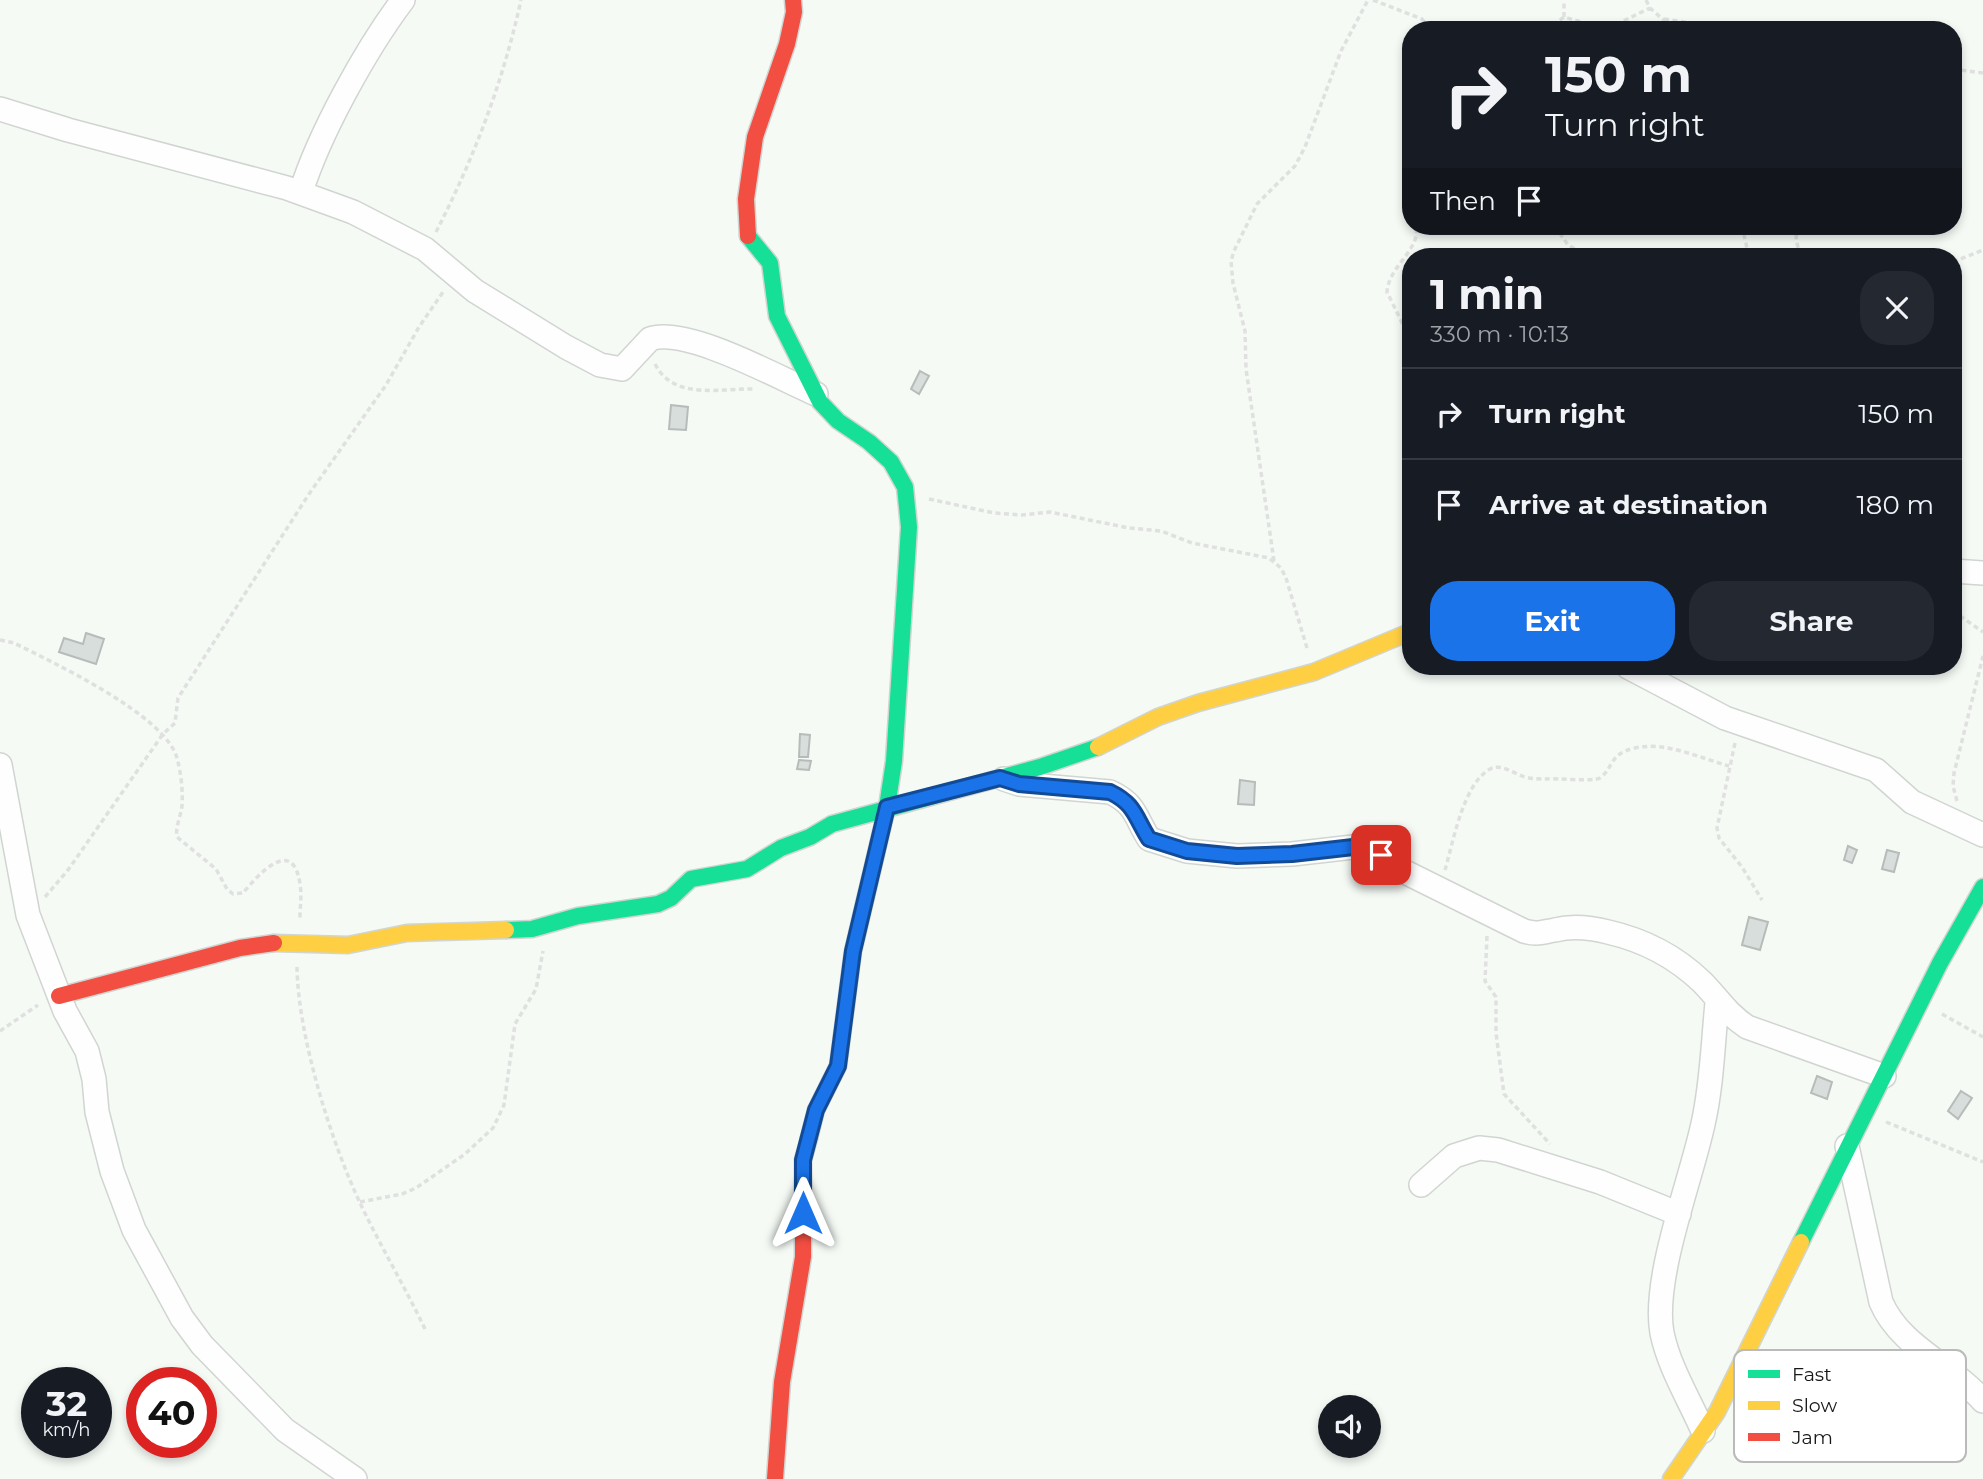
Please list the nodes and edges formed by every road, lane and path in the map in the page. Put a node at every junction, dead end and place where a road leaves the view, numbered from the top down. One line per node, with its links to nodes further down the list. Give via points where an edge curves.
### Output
1 (403, 0): 18 (street, via 343,100)
2 (521, 0): 21 (path, via 509,57 486,123)
3 (793, 0): 29 (street, via 786,44 757,129 745,226 768,257 773,305)
4 (1371, 0): 10 (path); 31 (path, via 1341,51 1306,147 1257,204 1231,261 1245,331 1246,369)
5 (1564, 0): 8 (path)
6 (1646, 0): 7 (path)
7 (1650, 8): 9 (path); 13 (path)
8 (1564, 17): 11 (path); 12 (path)
9 (1664, 19): 14 (path)
10 (1424, 21)
11 (1554, 21)
12 (1578, 21)
13 (1623, 21)
14 (1678, 21)
15 (1962, 70): 16 (path)
16 (1983, 74)
17 (0, 109): 18 (street)
18 (301, 192): 21 (street, via 353,212)
19 (1561, 235): 20 (path)
20 (1573, 248)
21 (425, 249): 25 (street)
22 (1983, 250): 24 (path)
23 (1402, 258): 26 (path, via 1392,271 1387,292)
24 (1962, 258)
25 (455, 276): 27 (street, via 600,365 622,369); 42 (path, via 178,698 175,723)
26 (1402, 323)
27 (645, 343): 28 (path, via 658,370 672,384 701,391); 29 (street, via 664,336 696,342)
28 (764, 389)
29 (816, 394): 30 (street, via 838,421 891,462)
30 (905, 488): 31 (path, via 968,509 1063,514 1161,531 1192,543); 46 (street, via 909,527)
31 (1274, 561): 39 (path, via 1286,578)
32 (1962, 572): 33 (street)
33 (1983, 573)
34 (1962, 617): 35 (path)
35 (1983, 632)
36 (1402, 635): 39 (street)
37 (0, 640): 42 (path, via 14,643 125,703)
38 (1983, 656): 47 (path, via 1953,786)
39 (1314, 672): 45 (street, via 1178,710 1101,746)
40 (1643, 675): 41 (street)
41 (1746, 727): 43 (path, via 1737,737); 47 (street, via 1876,771 1912,802)
42 (163, 734): 52 (path, via 68,870); 54 (path, via 174,748 181,777 177,837 216,869 233,894 243,893 265,867 290,863 301,886)
43 (1729, 766): 49 (path, via 1683,751 1636,747 1612,760 1595,780 1529,778 1501,767 1487,770 1464,804); 50 (path, via 1719,815 1720,838)
44 (1, 772): 52 (street)
45 (1000, 778): 46 (street); 49 (street, via 1019,784 1110,792 1133,807 1149,839 1187,851 1257,856 1362,846)
46 (887, 807): 53 (street, via 832,824 747,869 691,879 658,904); 76 (street, via 853,951 838,1066 816,1110 803,1160 803,1257 782,1382)
47 (1977, 832)
48 (1983, 887): 57 (street)
49 (1440, 889): 51 (street)
50 (1762, 900)
51 (1475, 905): 56 (street, via 1537,935 1555,929 1597,930 1655,949 1703,983); 64 (path, via 1487,933 1485,981 1496,997 1504,1094 1555,1149)
52 (28, 915): 55 (street)
53 (552, 923): 54 (street, via 532,929 407,933 348,945); 66 (path, via 538,963 536,989 515,1024 504,1105 493,1128 416,1188)
54 (299, 942): 55 (street, via 240,948); 66 (path, via 297,977 310,1048 332,1134)
55 (59, 996): 58 (path); 75 (street, via 87,1051 112,1171 130,1218 182,1318 285,1430)
56 (1717, 1003): 60 (street, via 1747,1027); 67 (street, via 1704,1121)
57 (1921, 1003): 59 (path); 60 (street)
58 (0, 1031)
59 (1983, 1037)
60 (1884, 1076): 61 (street)
61 (1865, 1113): 62 (street); 63 (path)
62 (1847, 1146): 69 (street); 70 (street, via 1881,1302 1888,1319)
63 (1983, 1162)
64 (1567, 1171): 65 (street, via 1516,1154 1479,1148 1454,1156); 67 (street)
65 (1421, 1185)
66 (360, 1202): 68 (path)
67 (1679, 1214): 74 (street, via 1661,1324)
68 (425, 1329)
69 (1750, 1350)
70 (1922, 1350)
71 (1734, 1379): 74 (street)
72 (1966, 1383): 73 (street)
73 (1983, 1401)
74 (1703, 1431): 77 (street)
75 (355, 1479)
76 (775, 1479)
77 (1671, 1479)

